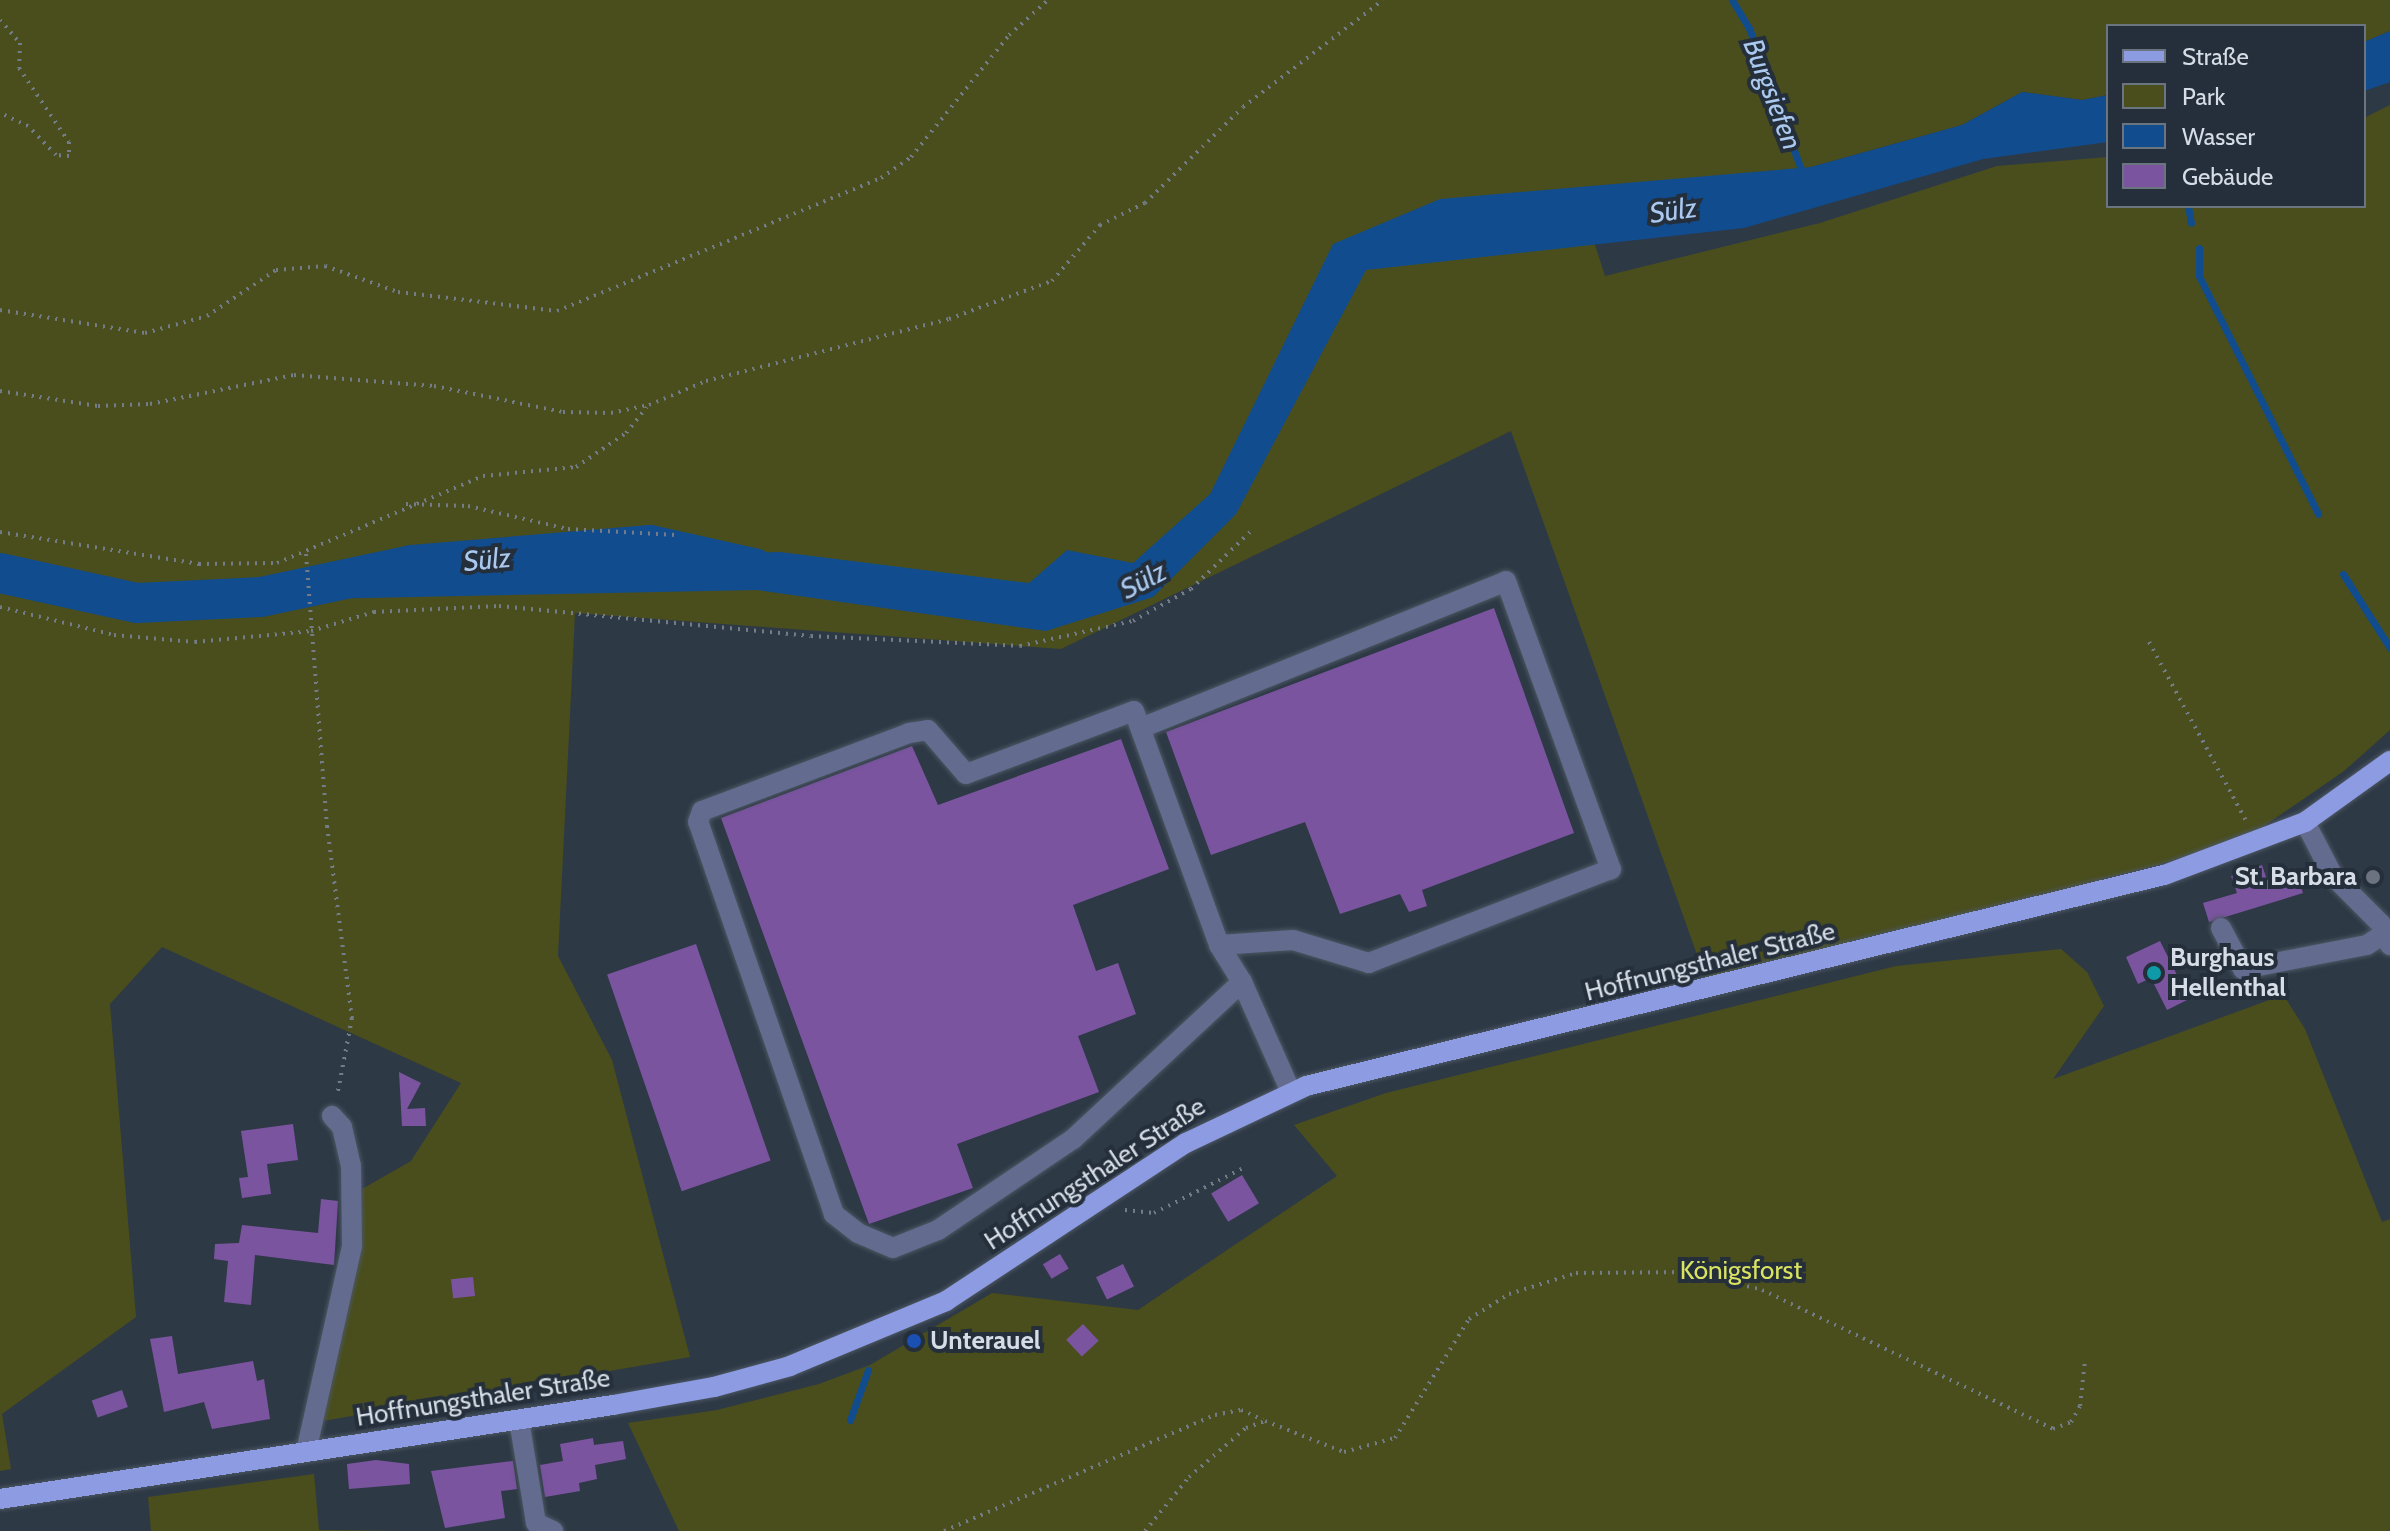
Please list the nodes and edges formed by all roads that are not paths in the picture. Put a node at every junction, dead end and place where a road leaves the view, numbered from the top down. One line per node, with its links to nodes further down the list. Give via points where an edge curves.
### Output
1 (1141, 728): 6 (lane); 6 (lane, via 1506,581 1611,869 1369,963 1293,940); 7 (lane, via 1134,711 966,774 928,730 909,733 702,811 698,822 834,1214 858,1233 893,1248 938,1230 1073,1139)
2 (2390, 761): 3 (main road, Hoffnungsthaler Straße)
3 (2305, 822): 5 (lane, via 2333,876); 8 (main road, Hoffnungsthaler Straße, via 2259,843 1980,923)
4 (2221, 928): 5 (lane, via 2243,969)
5 (2388, 939)
6 (1219, 945): 7 (lane)
7 (1242, 982): 8 (lane)
8 (1291, 1092): 10 (main road, Hoffnungsthaler Straße, via 1186,1143 946,1301 826,1353 714,1387)
9 (332, 1116): 11 (lane, via 347,1145 354,1224)
10 (519, 1420): 11 (main road, Hoffnungsthaler Straße); 13 (lane, via 536,1523)
11 (306, 1452): 12 (main road, Hoffnungsthaler Straße)
12 (0, 1499)
13 (553, 1531)

